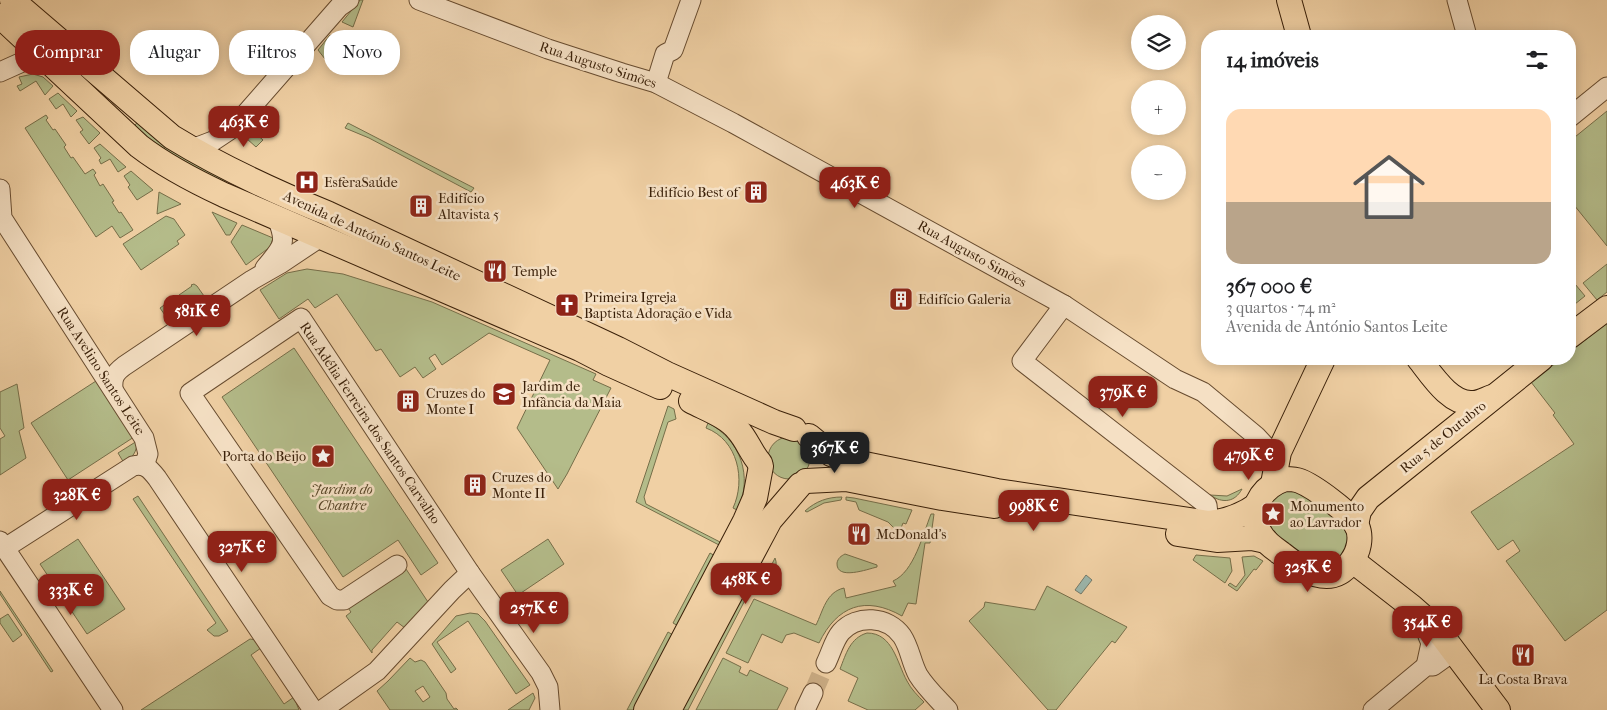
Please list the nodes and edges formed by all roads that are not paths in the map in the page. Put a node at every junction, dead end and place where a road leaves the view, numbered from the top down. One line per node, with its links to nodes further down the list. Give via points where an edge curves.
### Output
1 (12, 0): 10 (main road, Avenida de António Santos Leite)
2 (419, 0): 18 (street, Rua Augusto Simões, via 548,49)
3 (678, 0): 13 (street, via 662,47)
4 (690, 0): 13 (street, via 673,50)
5 (1289, 0): 11 (main road)
6 (1457, 0): 12 (street)
7 (343, 2): 21 (street)
8 (0, 16): 9 (main road, Avenida de António Santos Leite)
9 (24, 30)
10 (35, 30)
11 (1297, 30)
12 (1465, 30)
13 (666, 54): 18 (street)
14 (15, 65): 15 (street)
15 (0, 72)
16 (73, 75): 27 (main road, Avenida de António Santos Leite, via 123,131 156,159)
17 (88, 75): 22 (main road, Avenida de António Santos Leite)
18 (656, 83): 31 (street, Rua Augusto Simões)
19 (1607, 87): 20 (street)
20 (1576, 112)
21 (234, 127): 22 (street, via 213,141); 23 (street, via 226,150)
22 (192, 149): 23 (main road, Avenida de António Santos Leite)
23 (234, 170): 25 (main road, Avenida de António Santos Leite)
24 (0, 189): 28 (street)
25 (280, 194): 26 (main road, Avenida de António Santos Leite); 27 (main road, via 273,210)
26 (327, 213): 29 (main road, via 328,228); 40 (main road, Avenida de António Santos Leite, via 667,374)
27 (277, 218): 29 (main road, Avenida de António Santos Leite); 30 (street, via 283,234 281,249)
28 (1, 219): 37 (street, Rua Avelino Santos Leite)
29 (322, 236): 30 (street); 43 (main road, Avenida de António Santos Leite, via 580,349 713,412 732,423)
30 (260, 275): 37 (street, via 124,366 112,380)
31 (1064, 305): 42 (street, Rua Augusto Simões, via 1181,383 1203,392 1256,436); 48 (street, via 1022,361 1207,505)
32 (1607, 308): 33 (main road)
33 (1576, 331)
34 (1320, 365): 42 (main road)
35 (1424, 365): 38 (main road)
36 (1534, 365): 39 (main road, Rua 5 de Outubro)
37 (113, 389): 44 (street, Rua Avelino Santos Leite, via 144,438 148,454)
38 (1445, 392): 39 (main road, via 1472,403); 41 (main road, via 1451,420)
39 (1492, 398): 41 (main road, Rua 5 de Outubro)
40 (801, 432): 43 (main road, via 776,431 767,438 761,448); 45 (main road, via 816,445 818,456 814,473); 48 (main road, Avenida de António Santos Leite, via 831,454 914,475 997,491)
41 (1436, 444): 49 (main road, Rua 5 de Outubro, via 1368,498 1359,511)
42 (1276, 461): 46 (main road)
43 (760, 465): 45 (main road, via 774,483 785,487); 64 (main road, via 755,498 745,521)
44 (144, 466): 51 (street, via 133,466); 61 (street, via 157,478)
45 (803, 483): 50 (main road, via 846,479 942,498 1217,540 1252,538); 65 (main road, via 770,520)
46 (1273, 484): 47 (main road); 49 (main road, via 1292,479 1302,482 1347,514)
47 (1257, 504): 48 (main road, Avenida de António Santos Leite, via 1238,517); 50 (main road, via 1255,521)
48 (1209, 522)
49 (1356, 525): 52 (main road, via 1359,545)
50 (1266, 541): 52 (main road, via 1303,570 1315,575 1336,574)
51 (3, 545): 60 (street)
52 (1353, 561): 55 (main road)
53 (397, 565): 54 (street, Rua Adélia Ferreira dos Santos Carvalho, via 344,600 330,596 190,393 301,318)
54 (470, 573): 62 (street, via 378,671); 63 (street, Rua Adélia Ferreira dos Santos Carvalho, via 545,680)
55 (1427, 620): 56 (main road); 58 (street, via 1431,643)
56 (1454, 651): 58 (street, via 1432,666); 69 (main road)
57 (826, 663): 67 (street, via 840,633 849,625 867,619 883,622 899,632 919,676)
58 (1426, 666): 68 (street)
59 (812, 693): 66 (street)
60 (111, 707)
61 (313, 710)
62 (322, 710)
63 (550, 710)
64 (646, 710)
65 (670, 710)
66 (805, 710)
67 (948, 710)
68 (1373, 710)
69 (1498, 710)

